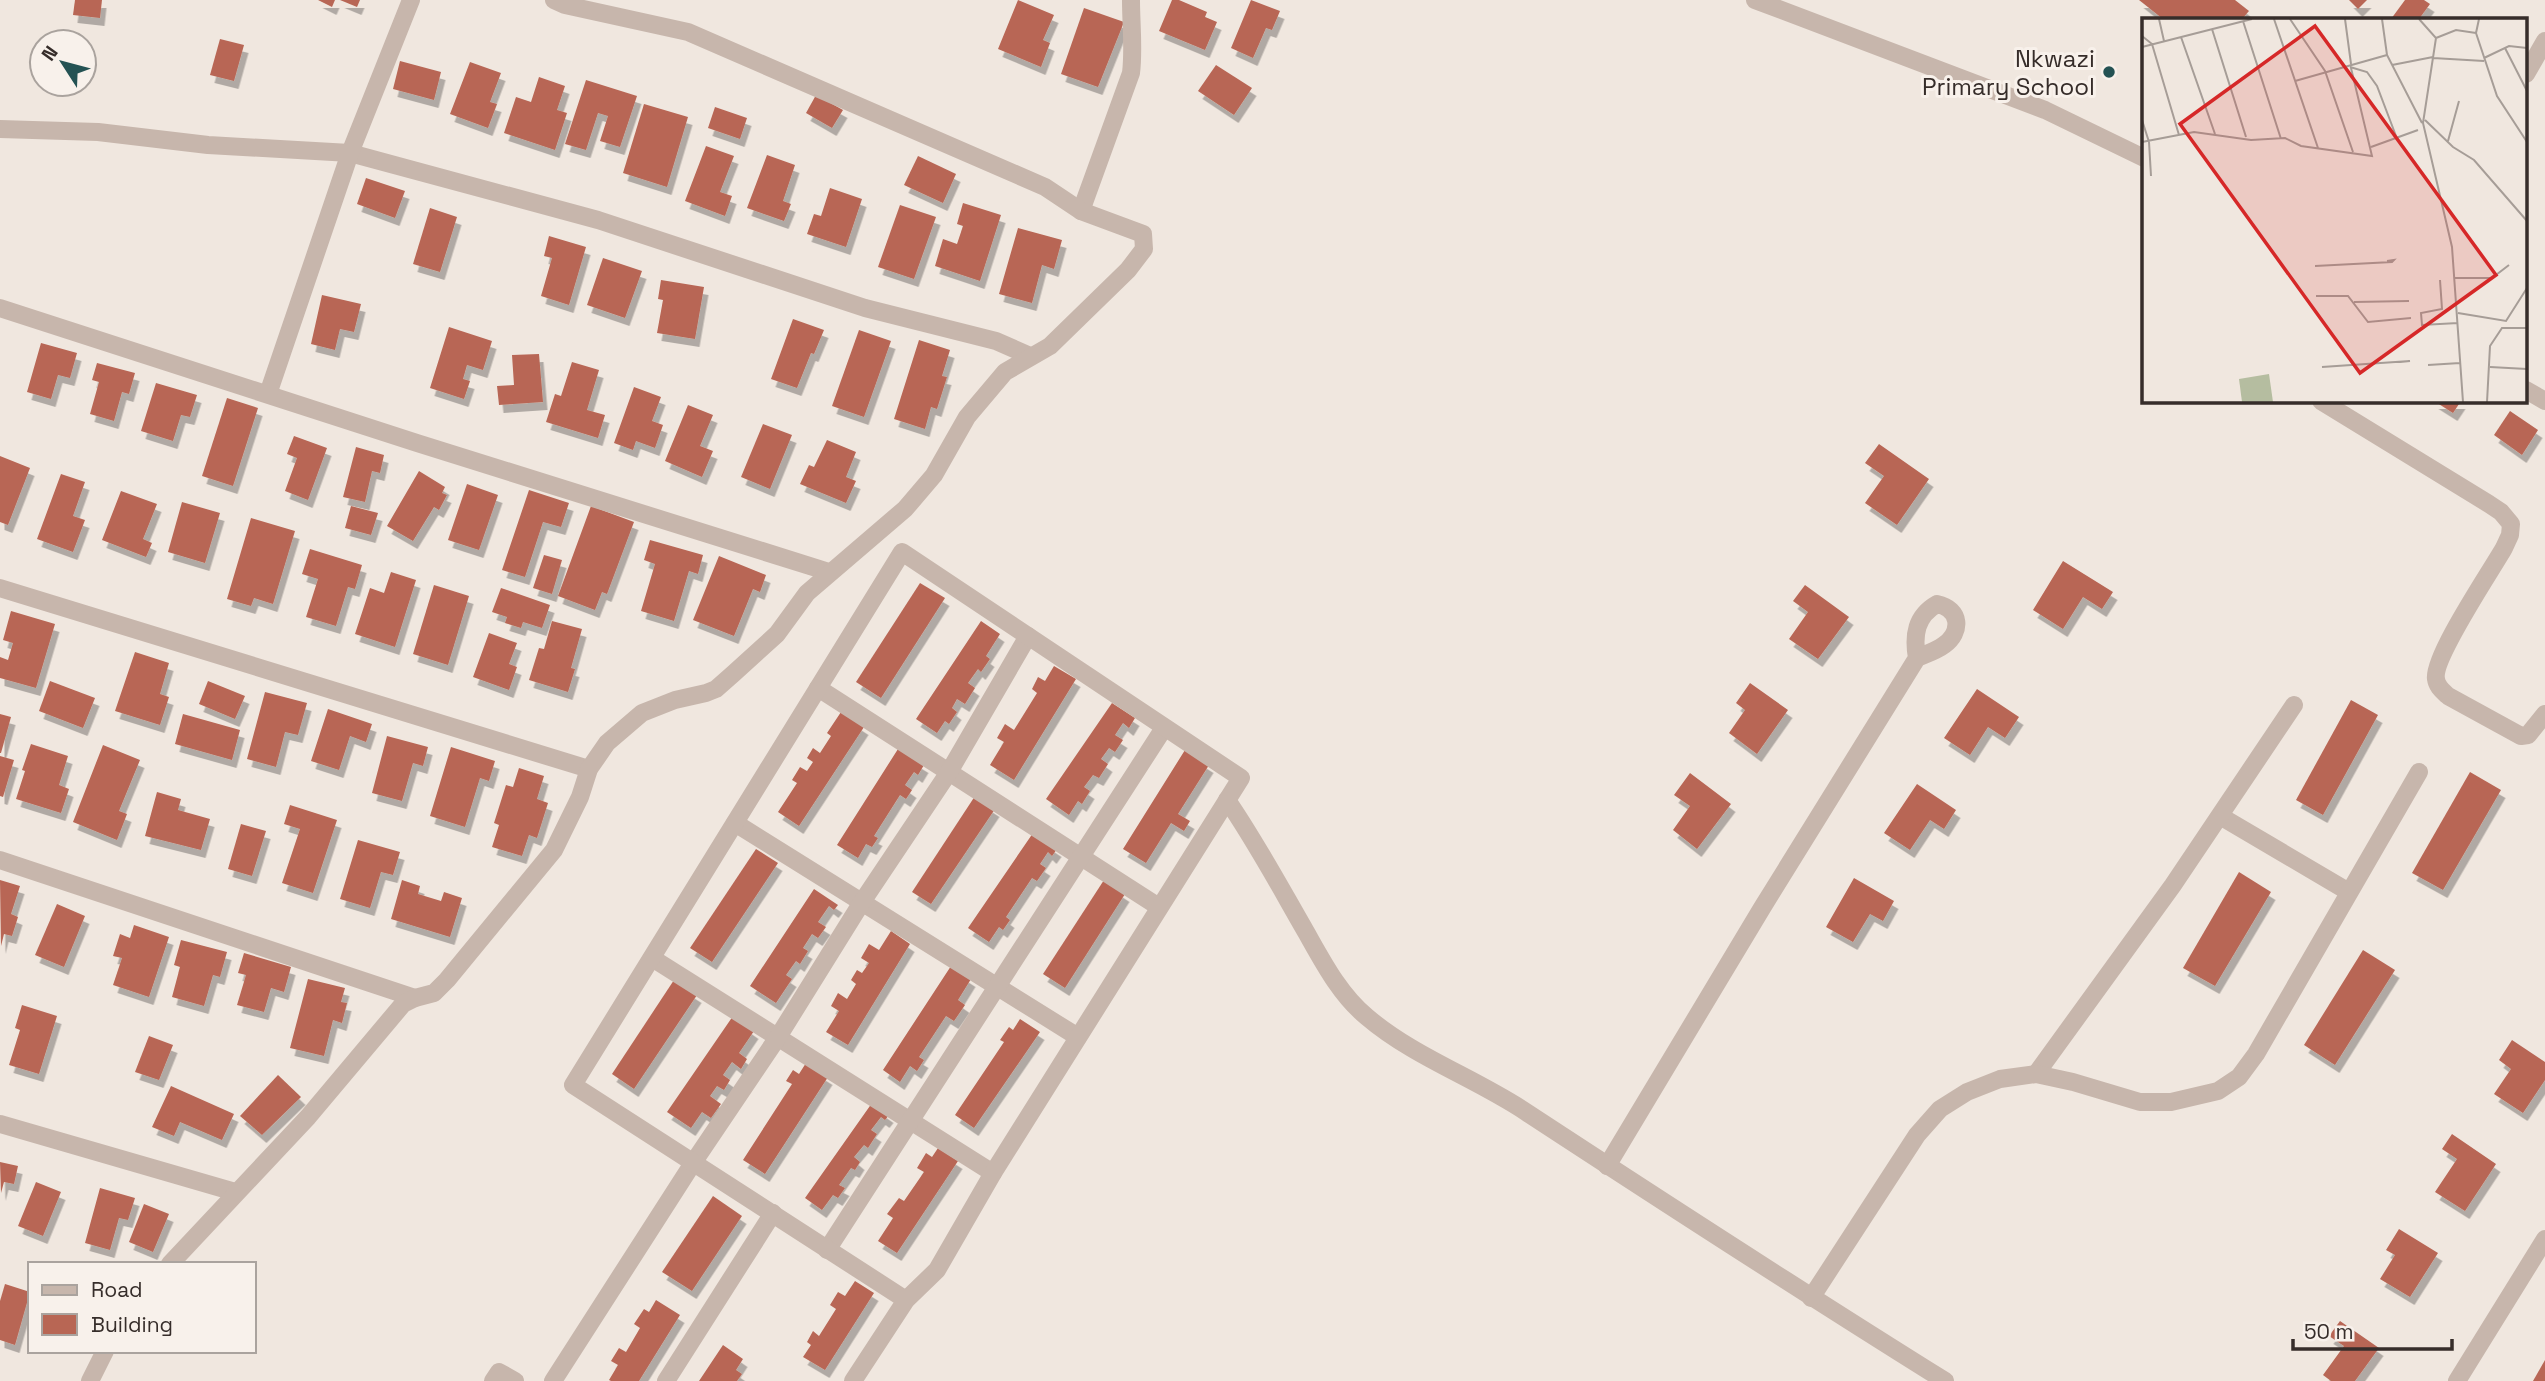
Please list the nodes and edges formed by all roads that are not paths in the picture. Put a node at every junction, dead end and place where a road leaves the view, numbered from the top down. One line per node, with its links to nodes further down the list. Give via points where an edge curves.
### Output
1 (411, 0): 8 (street)
2 (554, 0): 10 (street, via 688,32 1045,187)
3 (1131, 0): 10 (street, via 1131,73)
4 (1755, 0): 9 (street, via 2045,110)
5 (2545, 41): 6 (street)
6 (2528, 71)
7 (0, 129): 8 (street, via 98,132 208,145)
8 (350, 153): 12 (street, via 598,220 865,308 996,341); 14 (street)
9 (2142, 157)
10 (1081, 211): 12 (street, via 1143,234 1144,248 1128,270 1050,346)
11 (0, 308): 14 (street)
12 (1030, 356): 17 (street, via 1005,372 967,417 934,475 905,509)
13 (2528, 391): 15 (street)
14 (268, 394): 17 (street)
15 (2545, 401)
16 (2322, 402): 23 (street, via 2490,504 2511,524 2504,548 2440,657 2435,677 2448,696 2521,736 2528,735)
17 (829, 572): 25 (street, via 777,634 716,688 642,713 607,743)
18 (0, 588): 25 (street)
19 (1028, 636): 21 (street, via 902,552); 24 (street); 26 (street)
20 (1917, 658): 45 (street)
21 (818, 688): 26 (street); 30 (street)
22 (2294, 705): 29 (street)
23 (2545, 713)
24 (1164, 728): 28 (street, via 1241,778); 31 (street)
25 (589, 769): 38 (street, via 580,797 546,861 447,980 434,993)
26 (949, 772): 31 (street); 34 (street)
27 (2419, 772): 33 (street)
28 (1227, 800): 35 (street); 45 (street, via 1252,835 1320,957 1367,1017 1524,1110)
29 (2220, 816): 33 (street); 41 (street)
30 (735, 822): 34 (street); 36 (street)
31 (1081, 856): 35 (street); 37 (street)
32 (0, 860): 38 (street)
33 (2348, 892): 41 (street, via 2256,1054 2239,1077 2218,1091 2171,1102 2140,1101)
34 (862, 901): 37 (street); 39 (street)
35 (1159, 907): 40 (street)
36 (652, 958): 39 (street); 44 (street, via 573,1085)
37 (997, 986): 40 (street); 42 (street)
38 (415, 998): 47 (street, via 404,1004 308,1117)
39 (778, 1037): 42 (street); 44 (street)
40 (1078, 1037): 46 (street)
41 (2036, 1074): 52 (street, via 2000,1079 1967,1092 1940,1110 1917,1135)
42 (910, 1120): 46 (street); 50 (street)
43 (0, 1124): 47 (street)
44 (693, 1163): 48 (street); 58 (street)
45 (1607, 1166): 52 (street)
46 (993, 1173): 53 (street, via 937,1270)
47 (235, 1192): 51 (street)
48 (773, 1213): 50 (street); 59 (street)
49 (2545, 1240): 62 (street)
50 (827, 1250): 53 (street)
51 (172, 1262)
52 (1811, 1298): 61 (street)
53 (906, 1300): 60 (street)
54 (103, 1353): 55 (street)
55 (90, 1381)
56 (493, 1381): 57 (street, via 499,1372)
57 (516, 1381)
58 (553, 1381)
59 (666, 1381)
60 (853, 1381)
61 (1945, 1381)
62 (2457, 1381)

